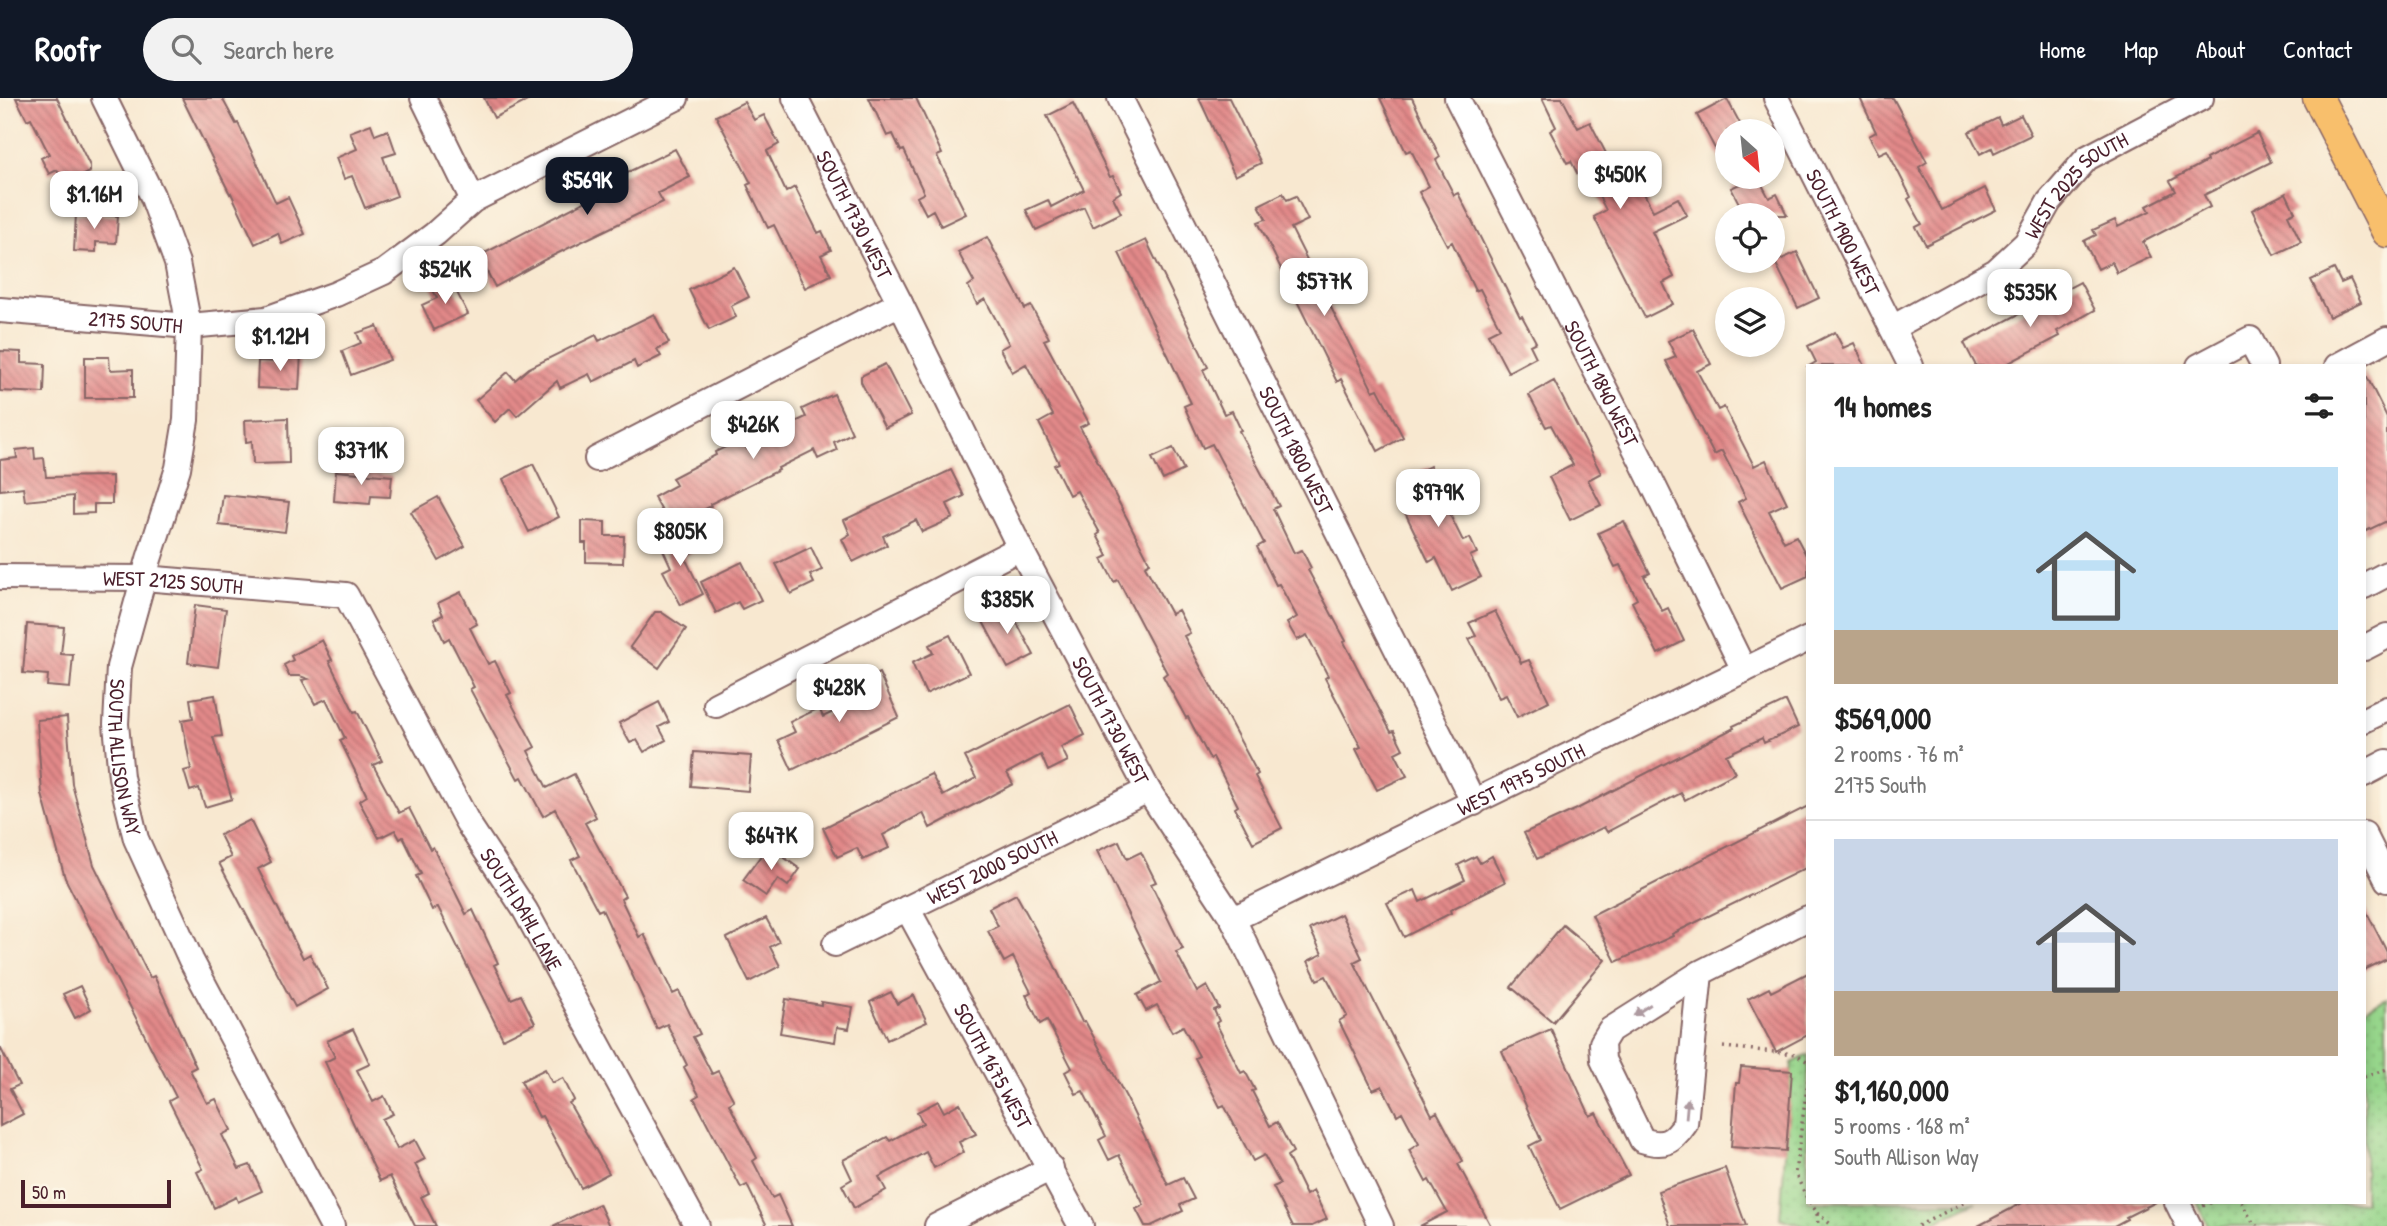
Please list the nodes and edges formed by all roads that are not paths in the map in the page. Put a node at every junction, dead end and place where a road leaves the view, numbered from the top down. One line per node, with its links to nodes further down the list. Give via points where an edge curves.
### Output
1 (104, 98): 14 (street, SOUTH ALLISON WAY, via 152,195 177,263)
2 (423, 98): 10 (street)
3 (676, 98): 10 (street, 2175 SOUTH)
4 (794, 98): 12 (street, SOUTH 1730 WEST)
5 (1120, 98): 38 (street, SOUTH 1800 WEST)
6 (1457, 98): 31 (street, SOUTH 1840 WEST)
7 (1776, 98): 15 (street, SOUTH 1900 WEST)
8 (2201, 98): 15 (street, WEST 2025 SOUTH, via 2087,158 2049,202 2026,243 1996,271)
9 (2318, 98): 11 (main road)
10 (473, 200): 14 (street, 2175 SOUTH, via 384,272 336,294 266,319)
11 (2387, 232)
12 (900, 303): 21 (street); 22 (street, SOUTH 1730 WEST)
13 (0, 310): 14 (street, 2175 SOUTH)
14 (189, 326): 25 (street, SOUTH ALLISON WAY, via 186,420 178,468)
15 (1892, 328): 17 (street, SOUTH 1900 WEST)
16 (2387, 339): 20 (street)
17 (1910, 364)
18 (2203, 364): 19 (street, via 2250,339)
19 (2263, 364)
20 (2341, 364)
21 (597, 459)
22 (1020, 548): 32 (street); 37 (street, SOUTH 1730 WEST)
23 (2387, 574): 26 (street)
24 (0, 577): 25 (street, WEST 2125 SOUTH)
25 (144, 578): 27 (street, WEST 2125 SOUTH); 48 (street, SOUTH ALLISON WAY, via 119,667 116,724 121,777 136,839 191,960)
26 (2366, 585)
27 (346, 595): 49 (street, SOUTH DAHL LANE, via 469,825 524,910)
28 (2387, 636): 30 (street)
29 (1806, 640): 31 (street, WEST 1975 SOUTH)
30 (2366, 647)
31 (1744, 670): 38 (street, WEST 1975 SOUTH)
32 (716, 705)
33 (2387, 709): 34 (street)
34 (2366, 719)
35 (2387, 762): 36 (street)
36 (2366, 773)
37 (1148, 790): 41 (street, WEST 2000 SOUTH); 42 (street, SOUTH 1730 WEST)
38 (1475, 803): 42 (street, WEST 1975 SOUTH)
39 (2366, 840): 40 (street)
40 (2387, 880)
41 (907, 908): 44 (street, WEST 2000 SOUTH); 46 (street, SOUTH 1675 WEST)
42 (1233, 919): 52 (street, SOUTH 1730 WEST)
43 (1806, 919): 45 (street)
44 (835, 944)
45 (1700, 973): 45 (street, one-way to 45, via 1610,1030 1602,1043 1603,1060 1642,1140 1669,1142 1685,1124)
46 (1051, 1168): 50 (street); 51 (street, SOUTH 1675 WEST)
47 (2178, 1204): 53 (street)
48 (332, 1226)
49 (697, 1226)
50 (937, 1226)
51 (1081, 1226)
52 (1381, 1226)
53 (2189, 1226)

